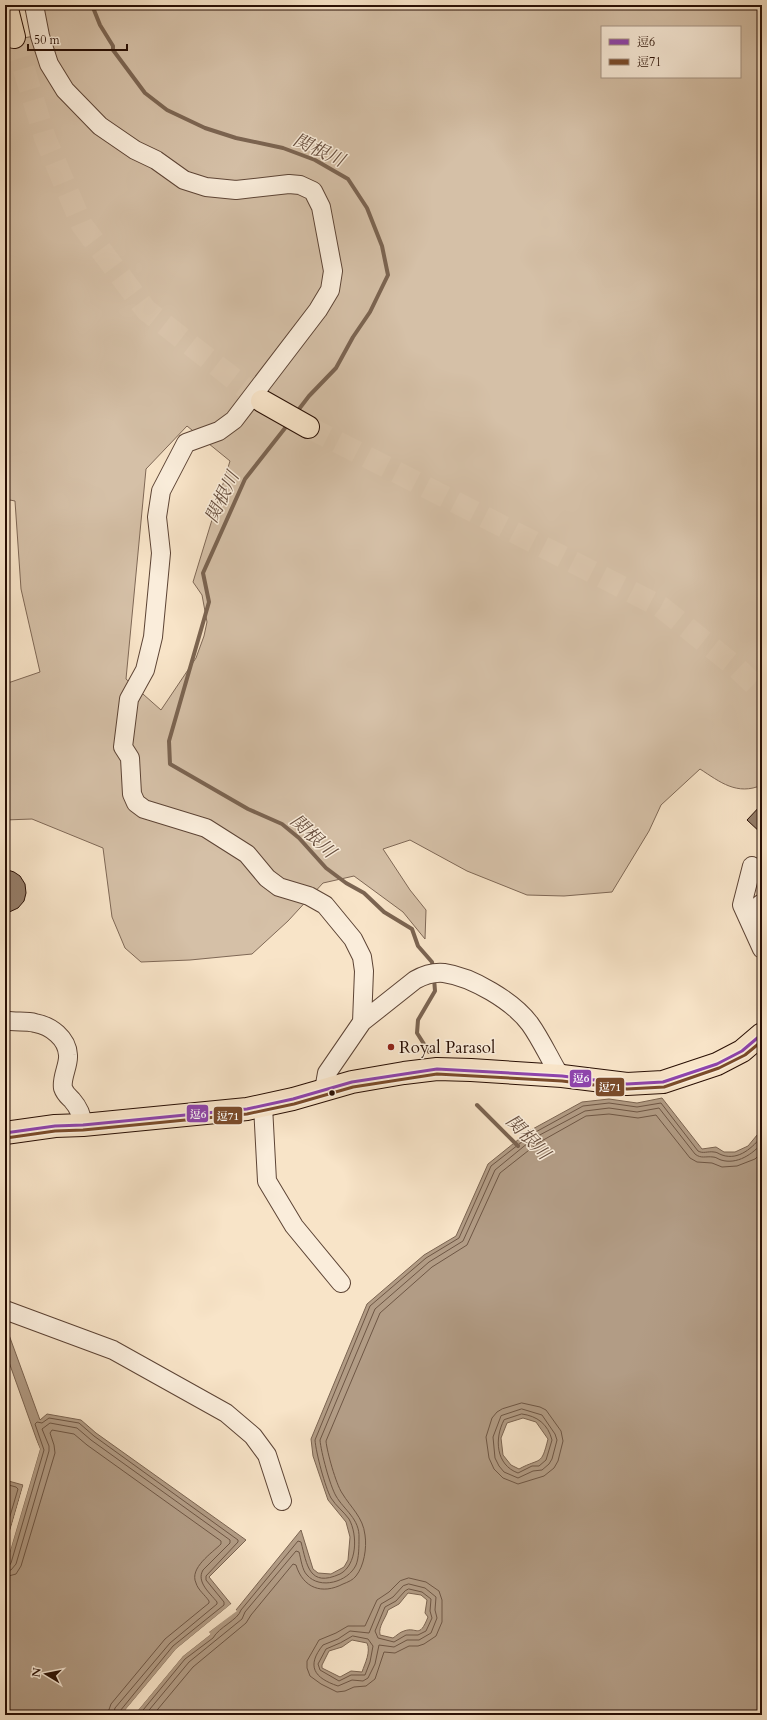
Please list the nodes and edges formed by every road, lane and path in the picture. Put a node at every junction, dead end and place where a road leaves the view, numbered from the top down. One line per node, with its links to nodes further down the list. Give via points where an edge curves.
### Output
1 (6, 5): 3 (main road)
2 (34, 5): 11 (street, via 49,64 65,90 100,126 184,180 206,187 236,190 300,185 313,192 321,207 334,271 330,290 234,420 219,431 186,444 161,491 157,517 160,553 153,637 145,670 129,699 123,747 130,758 132,794 136,803 144,809 206,828 247,854 267,878 279,887 309,896 325,905 353,939 362,957)
3 (14, 37)
4 (262, 401): 5 (main road)
5 (308, 427)
6 (752, 866): 8 (street, via 742,905)
7 (762, 903): 8 (street)
8 (747, 915): 9 (street)
9 (762, 949)
10 (5, 1020): 16 (street, via 35,1022 54,1030 60,1038 68,1054 63,1086 66,1094 82,1114)
11 (362, 1022): 13 (street, via 424,975 443,973 470,980 504,999 529,1023); 14 (street, via 327,1073)
12 (762, 1034): 13 (main road, via 742,1051 717,1064 663,1082 627,1084)
13 (562, 1076): 14 (main road, via 437,1069 404,1072)
14 (324, 1090): 15 (main road)
15 (263, 1106): 16 (main road, via 226,1112); 18 (street, via 268,1181 294,1226)
16 (83, 1125): 17 (main road)
17 (5, 1133)
18 (342, 1283)
19 (5, 1310): 20 (street, via 113,1350 226,1413 253,1436 267,1455)
20 (282, 1501)

